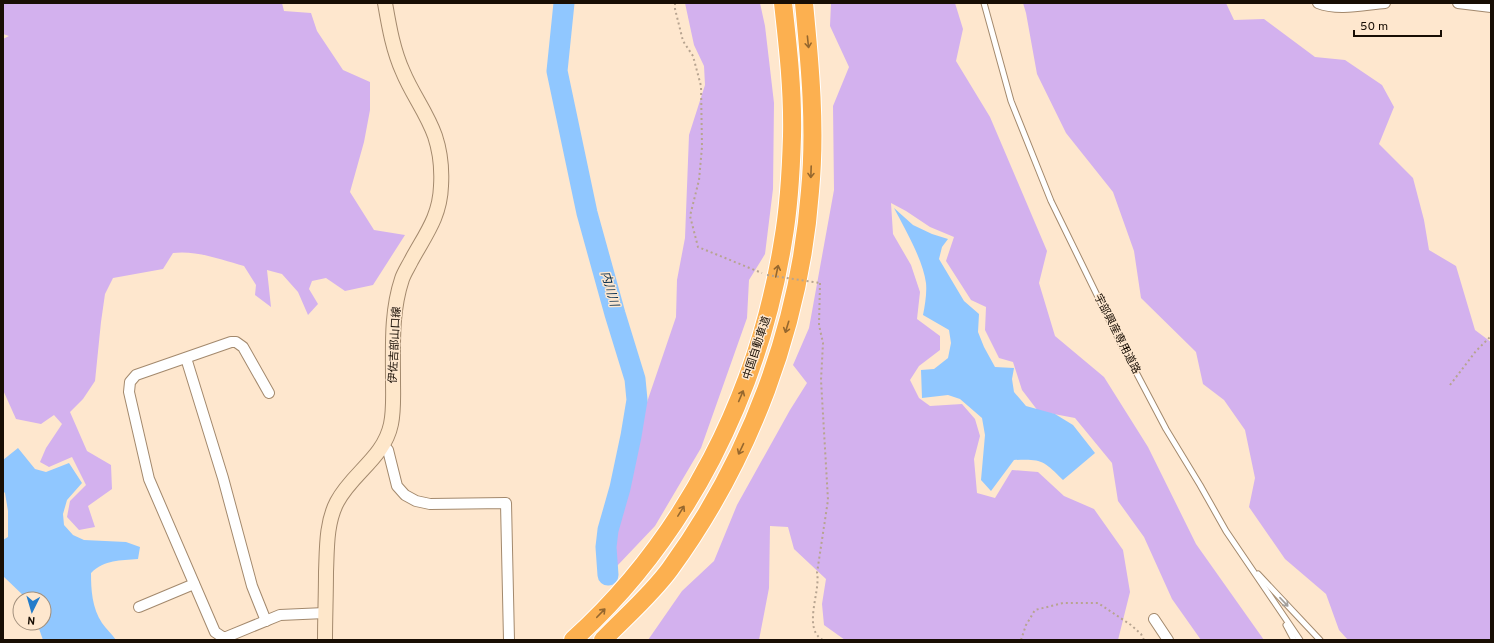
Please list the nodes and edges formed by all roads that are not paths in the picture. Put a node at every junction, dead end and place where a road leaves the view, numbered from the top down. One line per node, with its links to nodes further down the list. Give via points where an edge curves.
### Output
1 (384, 3): 11 (main road, 伊佐吉部山口線, via 396,56 435,135 442,186 436,218 402,277 392,342 393,408 391,425)
2 (783, 3): 22 (highway, 中国自動車道, one-way to 2, via 629,581 670,530 722,439 749,377 770,308 787,206 792,102)
3 (804, 3): 14 (highway, 中国自動車道, one-way to 14, via 812,103 810,191 798,281 789,318 770,379 738,456 690,539)
4 (984, 3): 12 (lane, 宇部興産専用道路, via 1011,101 1051,201 1166,429 1226,531)
5 (1318, 3): 6 (street, via 1352,7)
6 (1385, 3)
7 (1458, 3): 8 (street)
8 (1491, 7)
9 (186, 358): 10 (street, via 236,342 243,347); 13 (street, via 136,375 130,382 129,392 149,479); 19 (street, via 223,478 252,586)
10 (269, 393)
11 (383, 446): 16 (main road, 伊佐吉部山口線, via 337,501 332,515 327,543); 21 (street, via 388,450 397,486 405,495 416,501 430,504 506,503)
12 (1248, 563): 17 (lane, 宇部興産専用道路); 28 (lane, one-way to 28)
13 (194, 584): 15 (street); 19 (street, via 215,632 224,638)
14 (656, 586): 23 (highway, 中国自動車道); 24 (highway)
15 (139, 608)
16 (325, 612): 19 (street, via 280,615); 20 (main road, 伊佐吉部山口線)
17 (1282, 614): 26 (lane); 27 (lane, 宇部興産専用道路)
18 (1154, 619): 25 (street)
19 (266, 621)
20 (325, 640)
21 (509, 640)
22 (573, 640)
23 (603, 640)
24 (611, 640)
25 (1168, 640)
26 (1294, 640)
27 (1300, 640)
28 (1320, 640)

